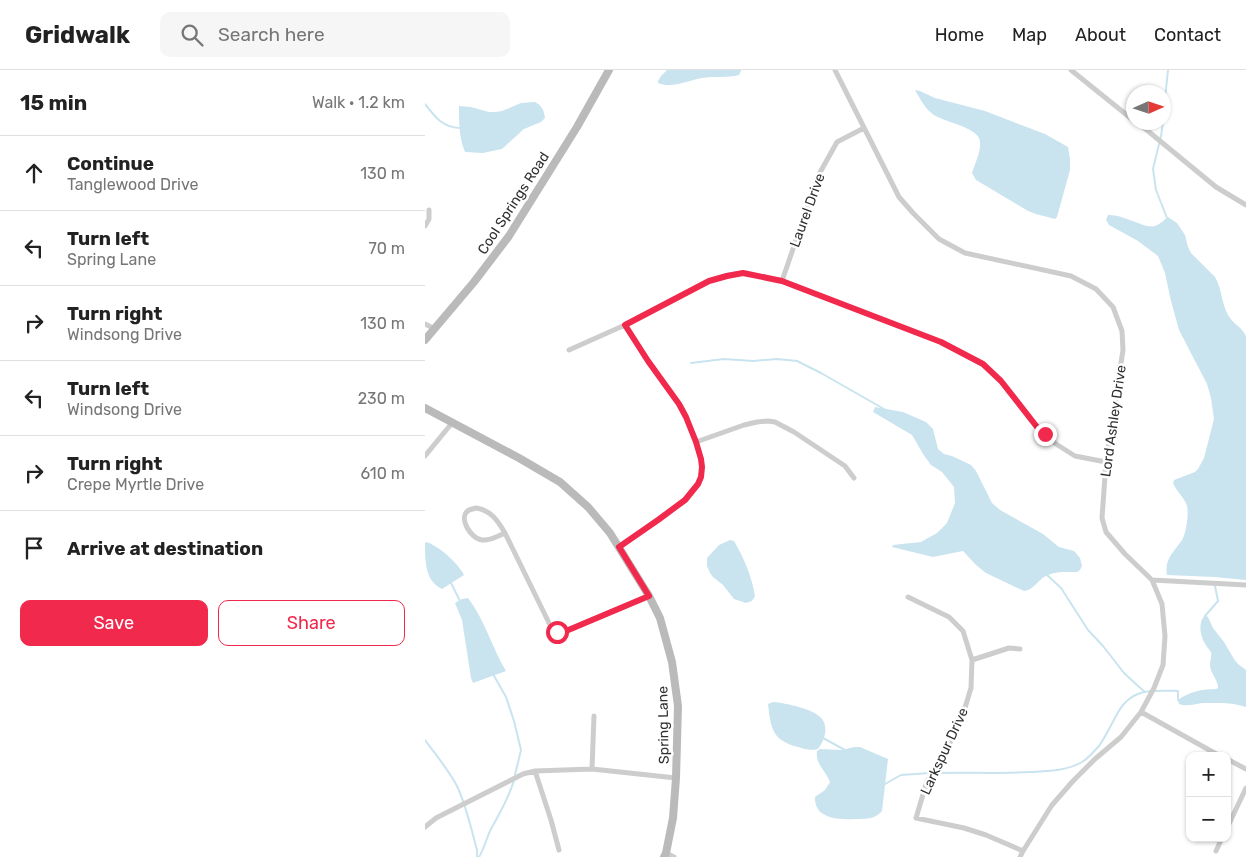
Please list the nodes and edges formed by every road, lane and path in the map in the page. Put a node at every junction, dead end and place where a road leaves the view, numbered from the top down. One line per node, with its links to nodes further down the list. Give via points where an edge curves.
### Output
1 (609, 70): 13 (street, Cool Springs Road, via 509,236)
2 (835, 70): 5 (street, Lord Ashley Drive)
3 (1071, 70): 4 (street)
4 (1126, 114)
5 (864, 128): 10 (street, Laurel Drive, via 837,142 818,176); 20 (street, Lord Ashley Drive, via 899,196 939,239 965,253 1071,276 1096,289 1113,307 1122,331 1123,350)
6 (1147, 130): 7 (street, via 1216,188)
7 (1246, 205)
8 (429, 210): 9 (street)
9 (425, 226)
10 (782, 281): 12 (street, via 743,273 709,281); 20 (street, via 959,350 983,364 1001,381 1037,427 1056,444 1075,456)
11 (425, 324): 13 (street)
12 (625, 325): 15 (street); 18 (street, via 679,404)
13 (435, 329): 14 (street, Cool Springs Road)
14 (425, 340)
15 (569, 350)
16 (425, 408): 17 (street, Spring Lane)
17 (453, 423): 19 (street); 23 (street, Spring Lane, via 559,482 588,506)
18 (696, 442): 21 (street, via 744,425 775,422 845,466); 23 (street, via 702,467 693,492)
19 (425, 456)
20 (1106, 462): 24 (street, Lord Ashley Drive, via 1102,518 1106,532)
21 (854, 478)
22 (505, 533): 22 (street, via 490,539 476,538 467,528 466,514 477,508 491,513); 26 (street, via 549,625 557,632)
23 (619, 547): 26 (street, Spring Lane)
24 (1151, 580): 25 (street); 30 (street, Lord Ashley Drive, via 1162,604 1165,642 1163,665)
25 (1246, 585)
26 (649, 596): 37 (street, Spring Lane, via 660,618 672,662 678,706)
27 (908, 597): 29 (street, Larkspur Drive, via 949,616 963,631)
28 (1020, 649): 29 (street, via 1009,648)
29 (971, 660): 43 (street, Larkspur Drive, via 971,688 960,724 927,781 916,818 964,828)
30 (1141, 712): 32 (street); 43 (street, Lord Ashley Drive, via 1052,805)
31 (594, 716): 34 (street)
32 (1213, 752)
33 (1231, 761): 35 (street)
34 (592, 769): 36 (street); 37 (street)
35 (1246, 769)
36 (535, 771): 40 (street, via 436,818); 42 (street)
37 (676, 778): 45 (street, Spring Lane, via 673,818)
38 (1246, 788): 39 (street)
39 (1231, 820)
40 (425, 827)
41 (1220, 842): 44 (street)
42 (559, 850)
43 (1023, 850): 47 (street, Lord Ashley Drive)
44 (1216, 851)
45 (665, 855): 46 (street)
46 (674, 857)
47 (1020, 857)

